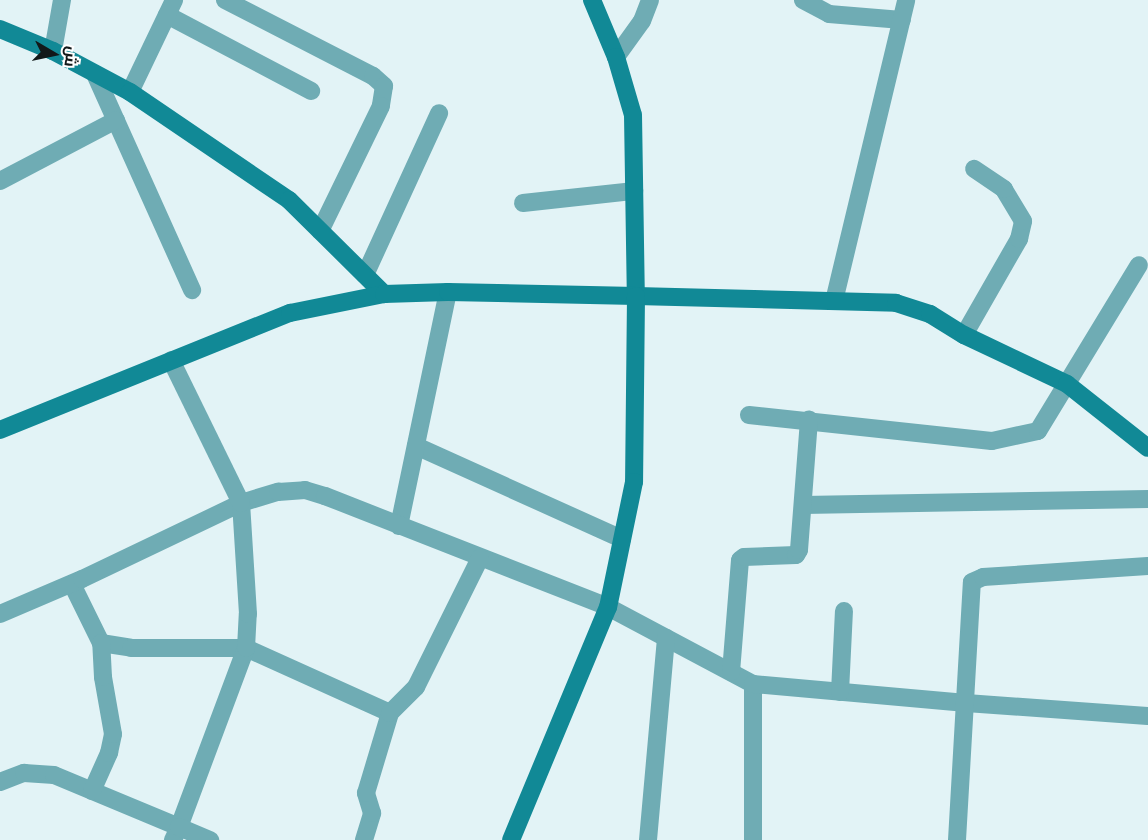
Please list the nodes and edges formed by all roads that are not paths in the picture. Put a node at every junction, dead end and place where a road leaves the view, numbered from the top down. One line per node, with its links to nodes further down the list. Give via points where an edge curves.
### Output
1 (62, 0): 10 (street)
2 (225, 0): 21 (street, via 372,76 384,86 381,106)
3 (592, 0): 11 (street)
4 (650, 0): 11 (street, via 642,21)
5 (803, 0): 8 (street, via 829,14)
6 (906, 0): 8 (street)
7 (171, 7): 13 (street); 14 (street)
8 (902, 20): 28 (street)
9 (0, 29): 10 (street)
10 (53, 51): 12 (street)
11 (616, 57): 19 (street, via 633,115)
12 (95, 74): 14 (street); 16 (street)
13 (311, 91)
14 (130, 92): 21 (street, via 289,200)
15 (439, 113): 23 (street)
16 (116, 120): 18 (street); 24 (street)
17 (974, 169): 29 (street, via 1004,189 1023,221 1019,238)
18 (0, 182)
19 (634, 191): 20 (street); 27 (street)
20 (523, 203)
21 (320, 231): 23 (street)
22 (1139, 265): 31 (street)
23 (365, 275): 26 (street)
24 (192, 290)
25 (448, 292): 26 (street); 27 (street); 35 (street)
26 (384, 294): 30 (street, via 290,313)
27 (636, 297): 28 (street); 41 (street, via 634,482)
28 (834, 301): 29 (street, via 896,303 930,314)
29 (964, 334): 31 (street)
30 (171, 360): 34 (street); 38 (street)
31 (1067, 384): 33 (street, via 1038,431 992,441); 36 (street)
32 (749, 415): 33 (street)
33 (809, 419): 39 (street)
34 (0, 430)
35 (416, 446): 40 (street); 41 (street)
36 (1148, 448)
37 (1148, 499): 39 (street)
38 (241, 503): 40 (street, via 278,492 305,490); 44 (street); 50 (street, via 248,614)
39 (803, 505): 51 (street, via 796,555 740,560)
40 (399, 526): 42 (street)
41 (622, 539): 45 (street)
42 (480, 558): 45 (street); 55 (street, via 416,687)
43 (1148, 566): 54 (street, via 983,577 972,582)
44 (72, 584): 47 (street); 49 (street)
45 (608, 606): 48 (street); 62 (street)
46 (844, 612): 53 (street)
47 (0, 615)
48 (666, 638): 51 (street); 63 (street)
49 (101, 643): 50 (street, via 131,648); 58 (street, via 102,677 113,734)
50 (246, 648): 55 (street); 59 (street)
51 (731, 672): 52 (street)
52 (753, 684): 53 (street); 64 (street)
53 (840, 692): 54 (street)
54 (966, 703): 56 (street); 65 (street)
55 (390, 713): 61 (street, via 366,793 372,813)
56 (1148, 716)
57 (0, 782): 58 (street, via 39,772)
58 (92, 791): 59 (street)
59 (176, 834): 60 (street)
60 (210, 840)
61 (364, 840)
62 (511, 840)
63 (648, 840)
64 (753, 840)
65 (957, 840)

